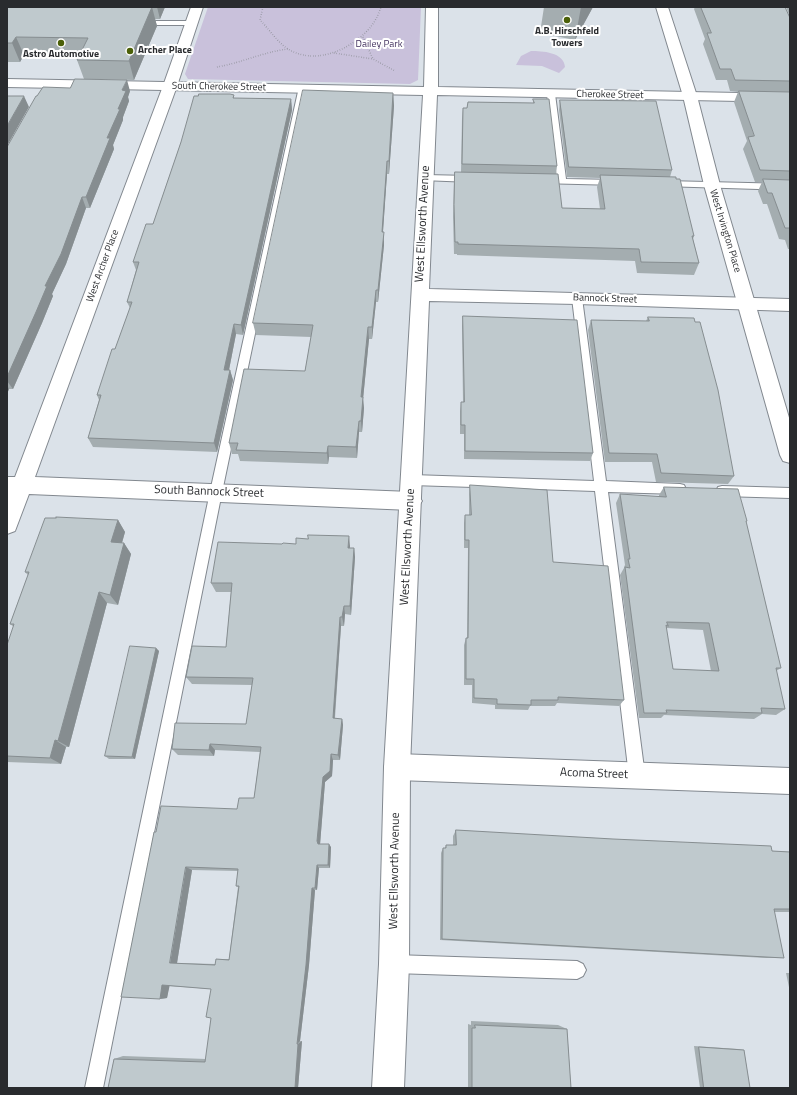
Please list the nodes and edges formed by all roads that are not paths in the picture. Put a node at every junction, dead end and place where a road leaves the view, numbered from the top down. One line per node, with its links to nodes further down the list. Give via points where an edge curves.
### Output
1 (197, 7): 5 (street, West Archer Place)
2 (432, 7): 9 (street, West Ellsworth Avenue)
3 (662, 7): 11 (street, West Irvington Place)
4 (130, 22): 5 (lane)
5 (191, 23): 7 (street, West Archer Place)
6 (7, 83): 7 (street, South Cherokee Street, via 45,87)
7 (170, 86): 8 (street, South Cherokee Street); 26 (street, West Archer Place)
8 (302, 89): 9 (street, South Cherokee Street); 31 (lane)
9 (430, 91): 10 (street, Cherokee Street); 13 (street, West Ellsworth Avenue)
10 (551, 94): 11 (street, Cherokee Street); 16 (lane)
11 (690, 96): 12 (street, Cherokee Street); 19 (street, West Irvington Place)
12 (790, 98)
13 (425, 178): 14 (lane); 21 (street, West Ellsworth Avenue)
14 (478, 180)
15 (532, 181): 16 (lane)
16 (562, 181): 17 (lane)
17 (626, 183)
18 (657, 184): 19 (lane)
19 (712, 185): 20 (lane); 23 (street, West Irvington Place)
20 (790, 187)
21 (420, 296): 22 (street, Bannock Street); 28 (street, West Ellsworth Avenue)
22 (576, 298): 23 (street, Bannock Street); 27 (lane)
23 (747, 304): 24 (street, Bannock Street); 25 (street, West Irvington Place)
24 (790, 305)
25 (790, 455)
26 (14, 485): 31 (street, South Bannock Street); 33 (street, West Archer Place)
27 (600, 486): 28 (lane); 29 (lane); 35 (lane)
28 (411, 490): 31 (street, South Bannock Street); 34 (street, West Ellsworth Avenue)
29 (692, 490)
30 (707, 490): 32 (lane)
31 (216, 492): 39 (lane)
32 (790, 493)
33 (7, 525)
34 (397, 767): 35 (street, Acoma Street); 37 (street, West Ellsworth Avenue)
35 (637, 776): 36 (street, Acoma Street)
36 (790, 781)
37 (394, 964): 38 (lane); 40 (street, West Ellsworth Avenue)
38 (577, 970)
39 (94, 1088)
40 (388, 1088)

